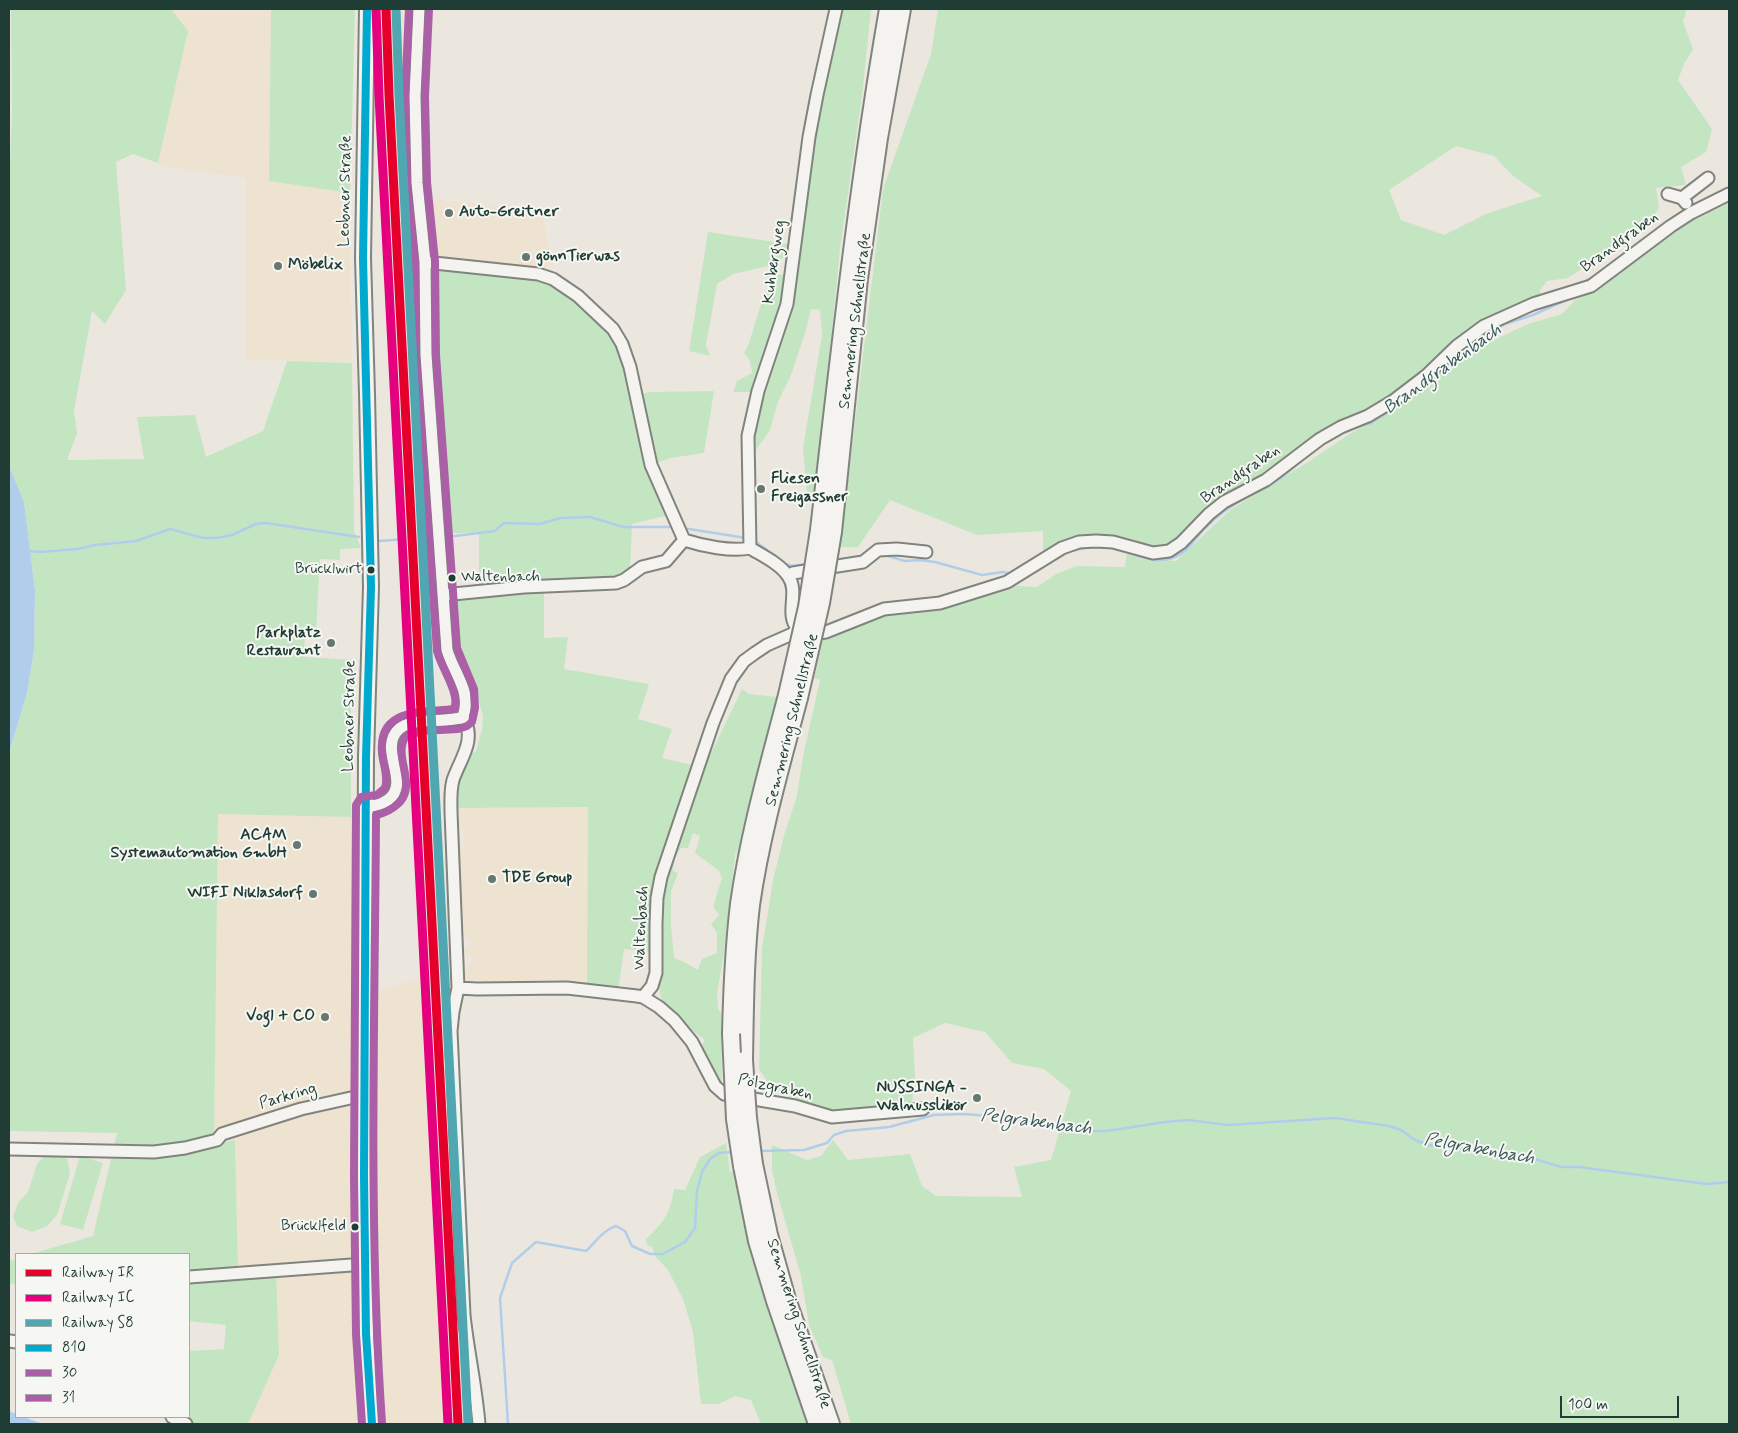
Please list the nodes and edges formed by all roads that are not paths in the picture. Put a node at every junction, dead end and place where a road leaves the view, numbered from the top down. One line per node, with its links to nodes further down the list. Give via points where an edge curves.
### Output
1 (366, 9): 20 (main road, Leobner Straße, via 363,258 370,587)
2 (419, 9): 10 (street, via 415,134)
3 (836, 9): 13 (street, Kuhbergweg, via 809,136 790,290 758,391 748,436)
4 (888, 9): 11 (highway, Semmering Schnellstraße, via 866,136 848,276)
5 (902, 9): 11 (highway, Semmering Schnellstraße, via 879,138)
6 (1708, 178): 9 (street, Brandgraben)
7 (1668, 194): 9 (street, Brandgraben)
8 (1729, 194): 9 (street, Brandgraben)
9 (1688, 207): 17 (street, Brandgraben, via 1598,281 1484,326 1393,400 1320,439 1266,480 1224,502 1169,551 1153,553 1096,540 1079,542 1062,548 1007,582 961,597 924,606 884,609 826,632)
10 (425, 262): 12 (street, via 519,271 553,279 578,296 613,329 627,354 651,464); 16 (street, via 427,365)
11 (826, 531): 18 (highway, Semmering Schnellstraße, bridge, via 822,602)
12 (684, 540): 13 (street, via 742,550); 16 (street, via 666,561 642,567 616,583)
13 (750, 548): 15 (street)
14 (926, 552): 15 (street, via 878,550 863,562)
15 (789, 576): 17 (street, via 792,620)
16 (443, 595): 19 (street, via 447,650 465,692)
17 (798, 629): 22 (street, Waltenbach, via 767,645 744,662 725,691 661,876 657,898 656,973 652,986)
18 (793, 696): 26 (highway, Semmering Schnellstraße, bridge, via 764,834 745,970); 26 (highway, Semmering Schnellstraße, bridge, via 752,831 733,969 731,1034 735,1119)
19 (463, 718): 20 (street, via 418,722 400,729 392,746 398,786 394,794 377,806); 21 (street, via 468,725 468,744 451,790)
20 (366, 806): 23 (main road, Leobner Straße)
21 (458, 988): 22 (street, Pölzgraben, via 575,989); 32 (street, via 450,1031 464,1315)
22 (643, 997): 24 (street, Pölzgraben, via 660,1008 686,1034 708,1076 724,1094 795,1106 832,1117)
23 (364, 1097): 25 (street, Parkring, via 355,1096 301,1109 222,1134 217,1140 185,1148 154,1152); 27 (main road, Leobner Straße)
24 (923, 1108)
25 (9, 1149)
26 (748, 1165): 33 (highway, Semmering Schnellstraße, via 757,1241); 34 (highway, Semmering Schnellstraße, via 787,1299)
27 (365, 1264): 28 (street); 31 (main road, Leobner Straße)
28 (190, 1277)
29 (174, 1418): 30 (street)
30 (186, 1424)
31 (372, 1424)
32 (479, 1424)
33 (817, 1424)
34 (831, 1424)

